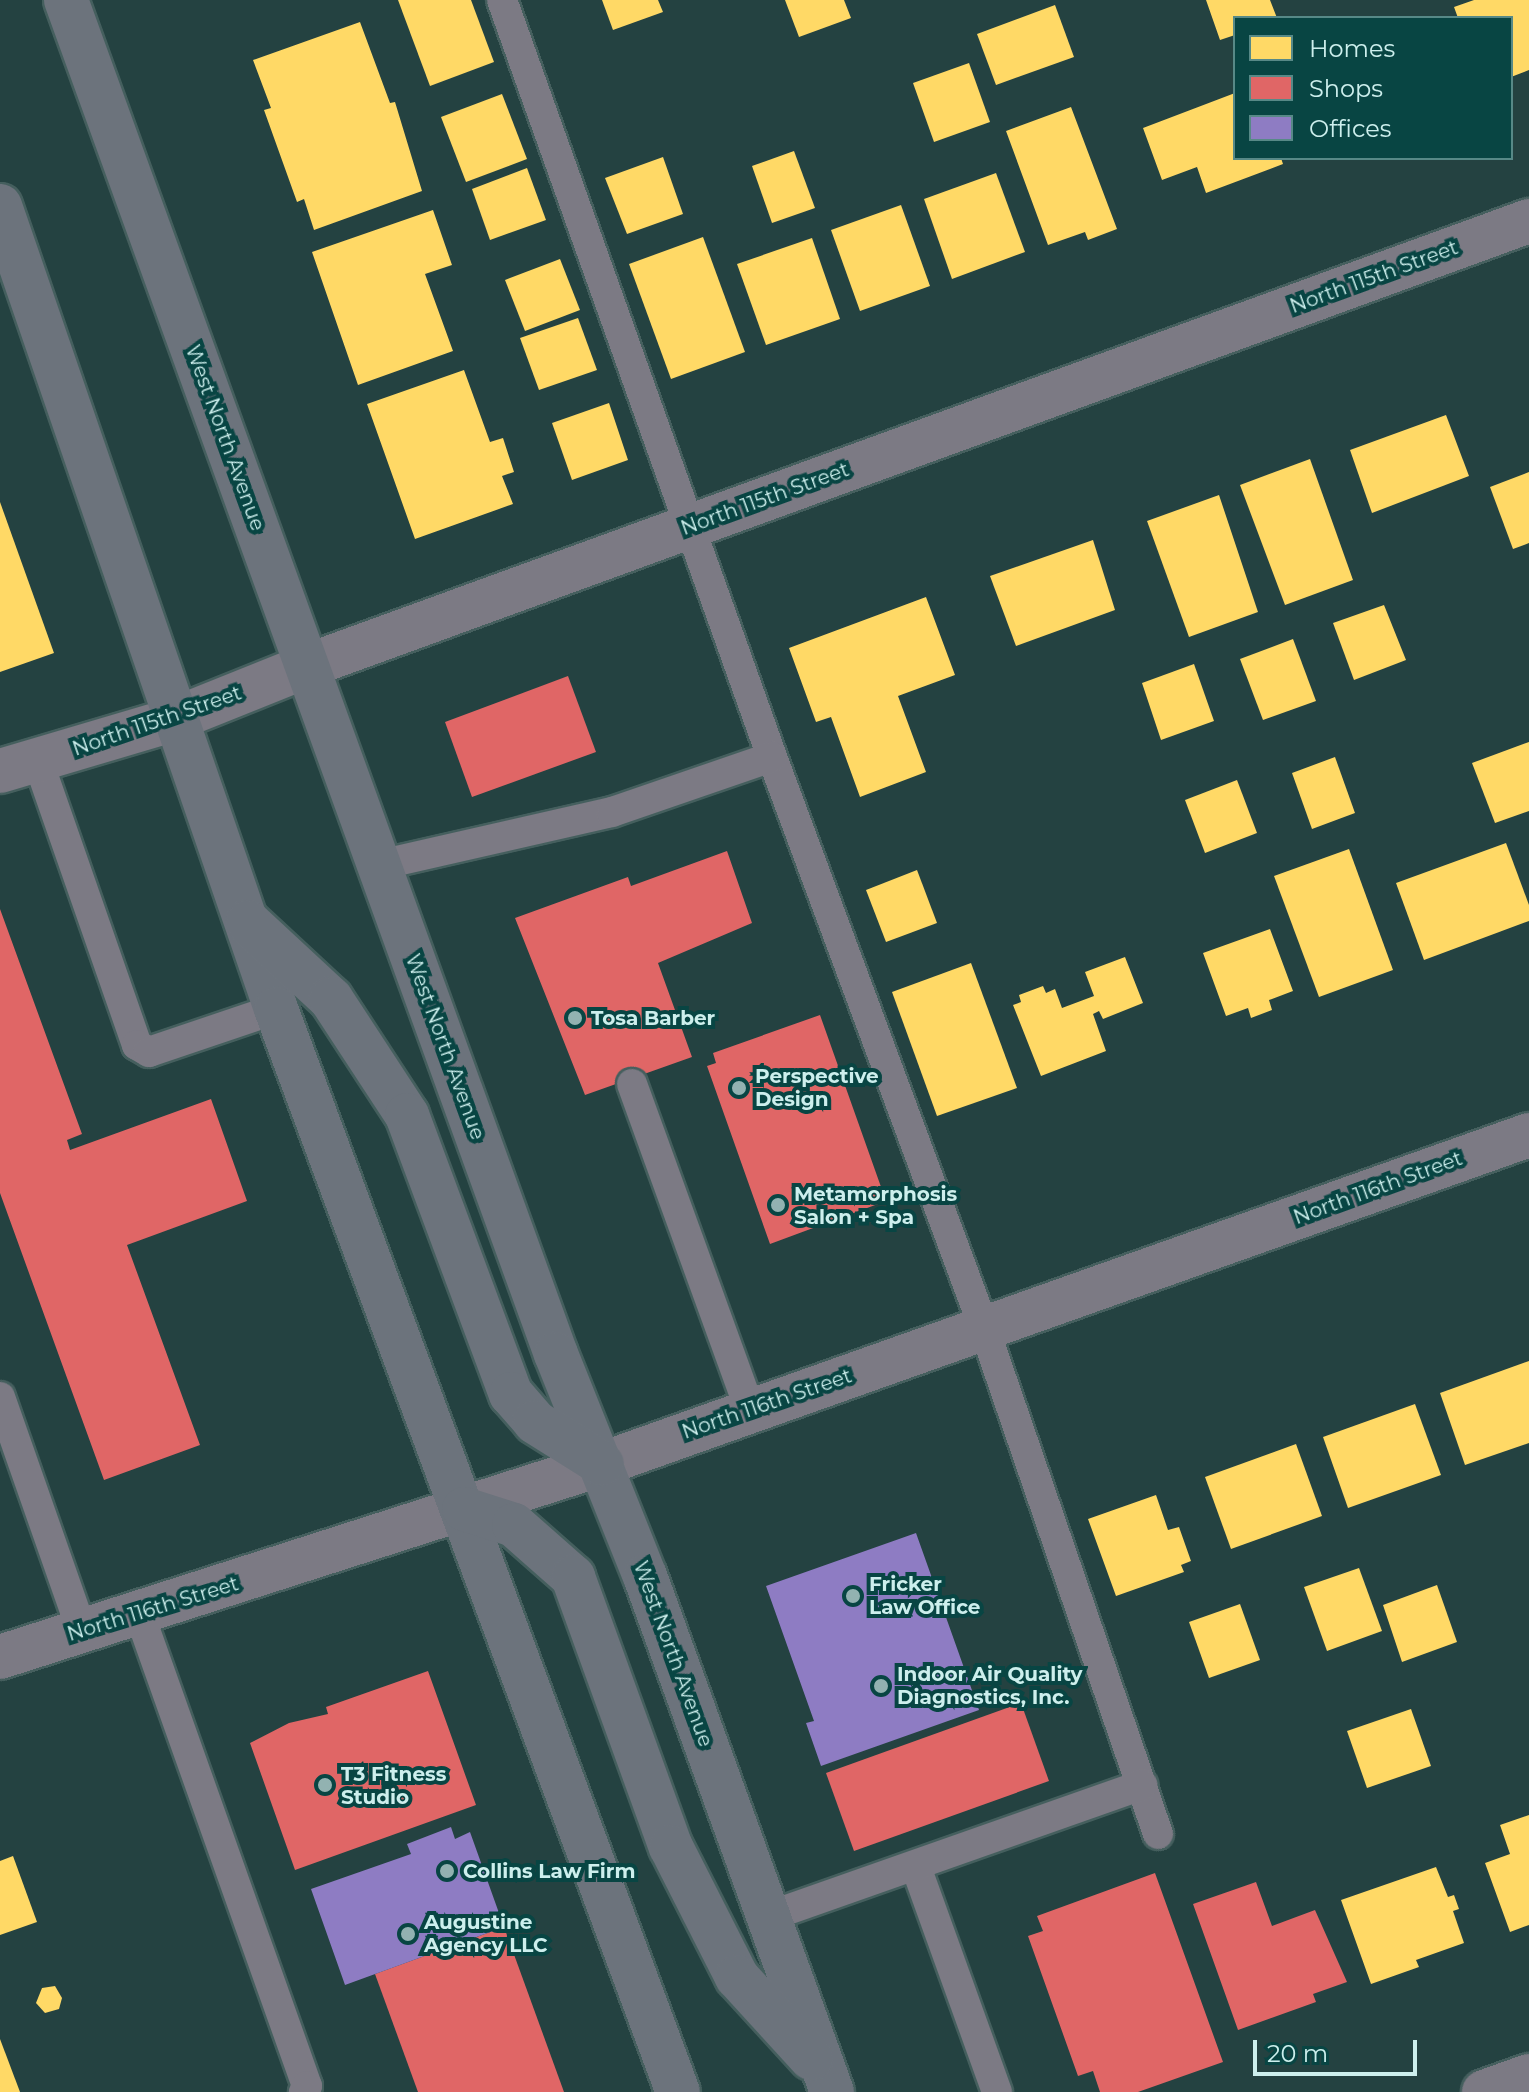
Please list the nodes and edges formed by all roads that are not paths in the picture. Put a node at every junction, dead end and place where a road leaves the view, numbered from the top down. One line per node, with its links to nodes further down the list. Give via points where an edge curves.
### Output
1 (66, 0): 6 (main road, West North Avenue)
2 (502, 0): 5 (lane)
3 (0, 206): 7 (main road)
4 (1529, 221): 5 (street, North 115th Street)
5 (690, 527): 6 (street, North 115th Street); 8 (lane)
6 (307, 666): 7 (street, North 115th Street); 10 (main road, West North Avenue)
7 (175, 719): 9 (street, North 115th Street, via 87,749); 11 (main road)
8 (772, 757): 10 (lane, via 612,812); 15 (lane)
9 (19, 764): 12 (lane, via 137,1045 149,1052)
10 (379, 865): 18 (main road, West North Avenue, via 556,1354)
11 (245, 918): 12 (main road); 18 (main road, via 331,999 407,1115 511,1394 535,1422)
12 (276, 1009): 19 (main road)
13 (632, 1084): 17 (lane)
14 (1529, 1135): 15 (street, North 116th Street)
15 (984, 1328): 17 (street, North 116th Street); 23 (lane)
16 (0, 1397): 21 (lane)
17 (750, 1410): 18 (street, North 116th Street)
18 (602, 1464): 19 (street, North 116th Street); 26 (main road, West North Avenue)
19 (464, 1509): 20 (street, North 116th Street); 28 (main road, via 514,1525 573,1577 671,1847 731,1964); 30 (main road)
20 (139, 1613): 21 (street, North 116th Street); 29 (lane, via 307,2086)
21 (82, 1631): 22 (street, North 116th Street)
22 (0, 1657)
23 (1142, 1785): 24 (lane); 25 (lane)
24 (1158, 1834)
25 (916, 1867): 26 (lane); 31 (lane)
26 (767, 1917): 28 (main road, West North Avenue)
27 (1529, 2076): 32 (street)
28 (828, 2082)
29 (304, 2092)
30 (678, 2092)
31 (997, 2092)
32 (1484, 2092)

